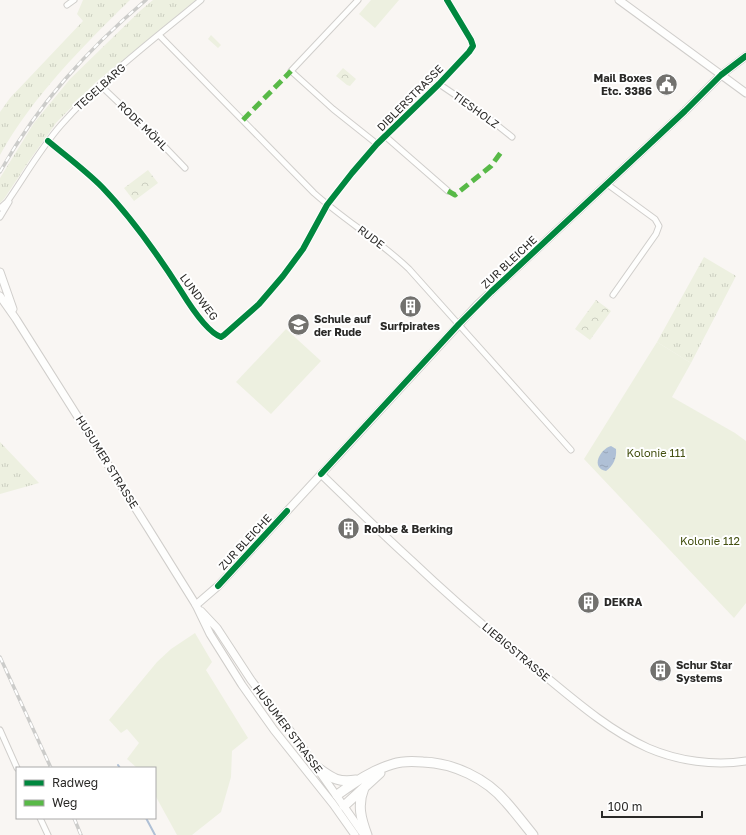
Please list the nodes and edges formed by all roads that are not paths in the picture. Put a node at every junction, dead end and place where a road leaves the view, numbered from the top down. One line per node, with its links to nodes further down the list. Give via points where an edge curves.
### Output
1 (74, 0): 6 (street)
2 (201, 0): 7 (street, TEGELBARG)
3 (358, 0): 16 (street, DIBLERSTRASSE, via 292,71 333,109)
4 (447, 0): 10 (street, DIBLERSTRASSE, via 472,46)
5 (619, 0): 9 (street)
6 (68, 5)
7 (159, 35): 11 (street, TEGELBARG); 21 (street, RUDE)
8 (746, 56): 9 (street, ZUR BLEICHE)
9 (721, 74): 12 (street); 18 (street, ZUR BLEICHE)
10 (439, 84): 13 (street, DIBLERSTRASSE); 14 (street, TIESHOLZ)
11 (100, 85): 15 (street, TEGELBARG); 17 (street, RODE MÖHL)
12 (746, 93)
13 (385, 136): 16 (street, DIBLERSTRASSE); 20 (street)
14 (512, 137)
15 (48, 141): 19 (street, TEGELBARG); 21 (street, LUNDWEG, via 102,187 153,249 200,318 221,337 259,304 283,276 303,249)
16 (377, 144): 21 (street, DIBLERSTRASSE)
17 (185, 168)
18 (607, 184): 25 (street, via 655,219 658,226 656,234); 28 (street, ZUR BLEICHE)
19 (16, 189): 22 (street, TEGELBARG); 23 (street, TEGELBARG)
20 (448, 191)
21 (327, 205): 28 (street, RUDE, via 396,256)
22 (0, 208)
23 (0, 217)
24 (0, 272): 27 (street, HUSUMER STRASSE)
25 (613, 295)
26 (0, 296): 27 (street, HUSUMER STRASSE)
27 (16, 319): 31 (street, HUSUMER STRASSE)
28 (459, 324): 29 (street, RUDE); 30 (street, ZUR BLEICHE)
29 (571, 450)
30 (321, 474): 31 (street, ZUR BLEICHE, via 218,586); 33 (street, LIEBIGSTRASSE, via 411,561 482,624 604,722 630,739 666,754 706,763)
31 (196, 605): 35 (street, HUSUMER STRASSE, via 217,628 251,680); 38 (street, HUSUMER STRASSE, via 210,634 246,690 274,730)
32 (0, 730): 34 (street)
33 (746, 761)
34 (17, 767)
35 (318, 768): 36 (highway, via 339,781); 37 (street, HUSUMER STRASSE)
36 (362, 783): 37 (highway); 39 (highway); 40 (highway, via 394,763 412,761 442,764 454,767 488,786); 44 (highway, via 360,807)
37 (337, 795): 38 (street); 39 (street, HUSUMER STRASSE)
38 (333, 804): 39 (street); 43 (street, HUSUMER STRASSE)
39 (344, 806): 44 (street, HUSUMER STRASSE)
40 (516, 815): 45 (highway); 46 (highway)
41 (40, 819): 42 (street)
42 (48, 835)
43 (354, 835)
44 (366, 835)
45 (527, 835)
46 (532, 835)

